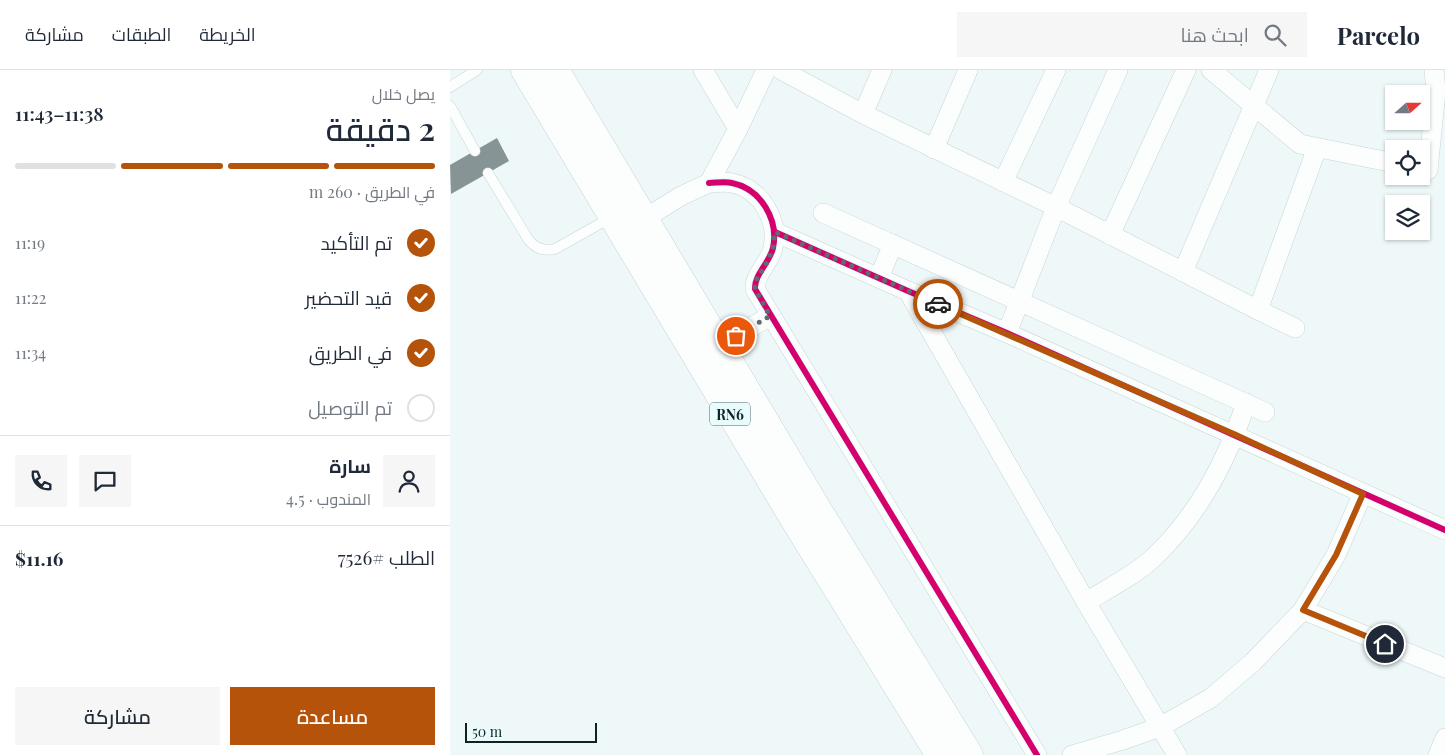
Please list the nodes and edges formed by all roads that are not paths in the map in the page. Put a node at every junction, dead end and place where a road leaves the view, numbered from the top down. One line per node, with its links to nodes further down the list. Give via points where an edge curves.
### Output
1 (477, 70): 15 (lane)
2 (525, 70): 30 (main road, RN6)
3 (556, 70): 31 (main road, RN6)
4 (703, 70): 19 (street)
5 (766, 70): 19 (street)
6 (781, 70): 18 (street)
7 (882, 70): 18 (street)
8 (968, 70): 21 (street)
9 (1056, 70): 26 (street)
10 (1118, 70): 28 (street)
11 (1186, 70): 33 (street)
12 (1211, 70): 17 (street)
13 (1269, 70): 17 (street)
14 (1434, 70): 24 (street, via 1436,91)
15 (450, 87)
16 (450, 106): 22 (lane)
17 (1254, 106): 20 (street, via 1300,144); 35 (street)
18 (863, 114): 21 (street)
19 (738, 128): 27 (street)
20 (1317, 148): 23 (street); 39 (street)
21 (934, 149): 26 (street)
22 (475, 150)
23 (1385, 161)
24 (1431, 171)
25 (488, 173): 30 (lane, via 528,239 545,251 555,249)
26 (1003, 182): 28 (street)
27 (709, 183): 31 (street); 32 (street, via 732,183 753,192 768,209)
28 (1056, 208): 33 (street); 38 (street)
29 (823, 213): 34 (street)
30 (612, 218): 54 (main road, RN6)
31 (644, 219): 43 (main road, RN6)
32 (775, 232): 36 (street); 40 (street, via 773,249 755,282 755,289)
33 (1110, 235): 35 (street)
34 (893, 244): 36 (street); 38 (street)
35 (1183, 272): 39 (street)
36 (878, 278): 37 (street)
37 (908, 291): 42 (street); 49 (street)
38 (1020, 302): 42 (street); 44 (street)
39 (1258, 310): 41 (street)
40 (770, 316): 43 (street); 56 (street)
41 (1295, 328)
42 (1007, 333): 46 (street)
43 (720, 346): 55 (main road, RN6)
44 (1246, 404): 45 (street); 46 (street)
45 (1265, 412)
46 (1236, 435): 47 (street); 49 (street, via 1210,484 1179,530 1152,560)
47 (1363, 494): 48 (street); 50 (street, via 1336,555)
48 (1445, 530)
49 (1086, 602): 52 (street)
50 (1303, 610): 51 (street); 52 (street, via 1253,662 1211,698)
51 (1445, 668)
52 (1160, 727): 57 (street); 58 (street)
53 (1445, 738): 59 (street)
54 (940, 755)
55 (969, 755)
56 (1037, 755)
57 (1072, 755)
58 (1177, 755)
59 (1438, 755)

